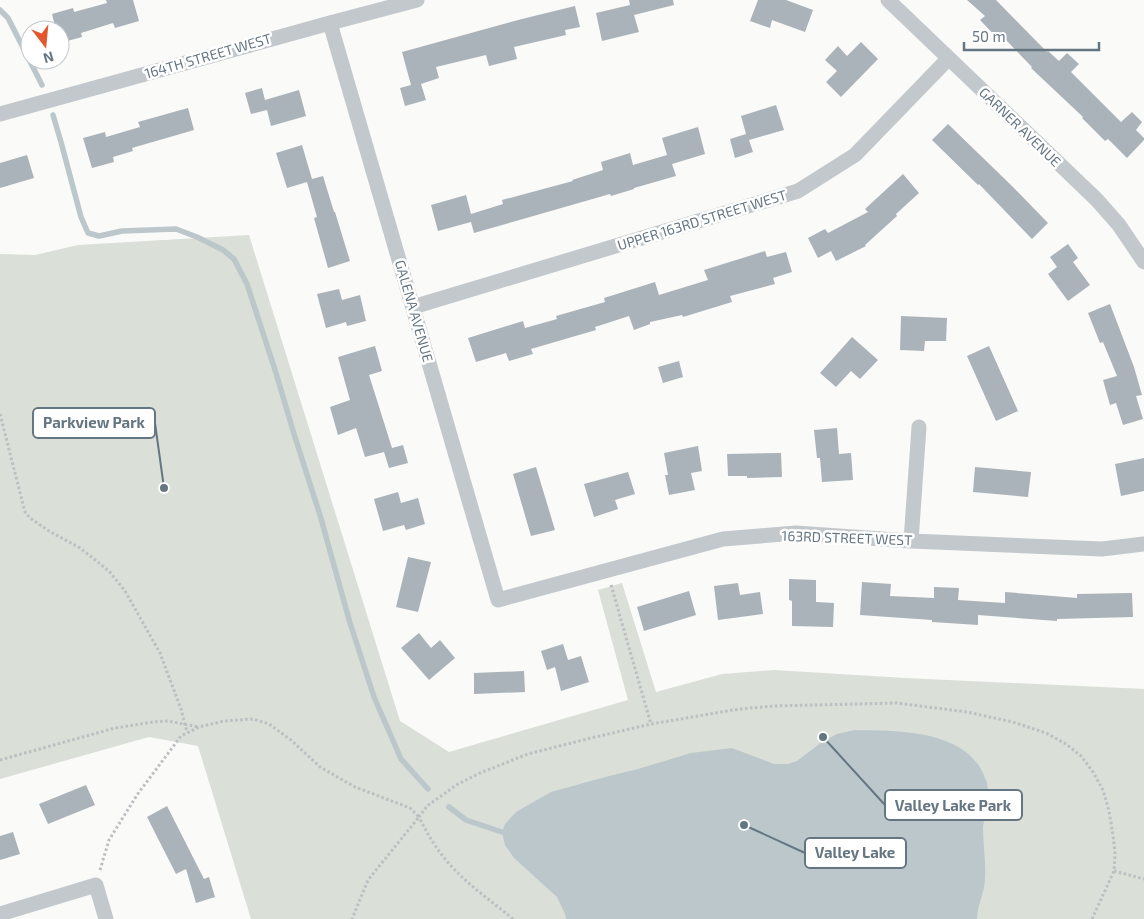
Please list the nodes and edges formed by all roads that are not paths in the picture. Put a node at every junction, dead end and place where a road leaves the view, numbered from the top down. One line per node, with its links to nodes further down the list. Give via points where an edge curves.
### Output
1 (417, 0): 3 (street, 164TH STREET WEST)
2 (888, 0): 4 (street, GARNER AVENUE)
3 (330, 23): 5 (street, 164TH STREET WEST); 7 (street, GALENA AVENUE)
4 (948, 59): 6 (street, GARNER AVENUE, via 1097,200); 7 (street, UPPER 163RD STREET WEST, via 854,155 798,191)
5 (0, 114)
6 (1144, 262)
7 (413, 307): 11 (street, GALENA AVENUE)
8 (919, 427): 9 (street)
9 (912, 541): 10 (street, 163RD STREET WEST, via 1102,549); 11 (street, 163RD STREET WEST, via 796,533 723,539)
10 (1144, 544)
11 (498, 600)
12 (0, 914): 13 (street, via 96,885)
13 (106, 919)

